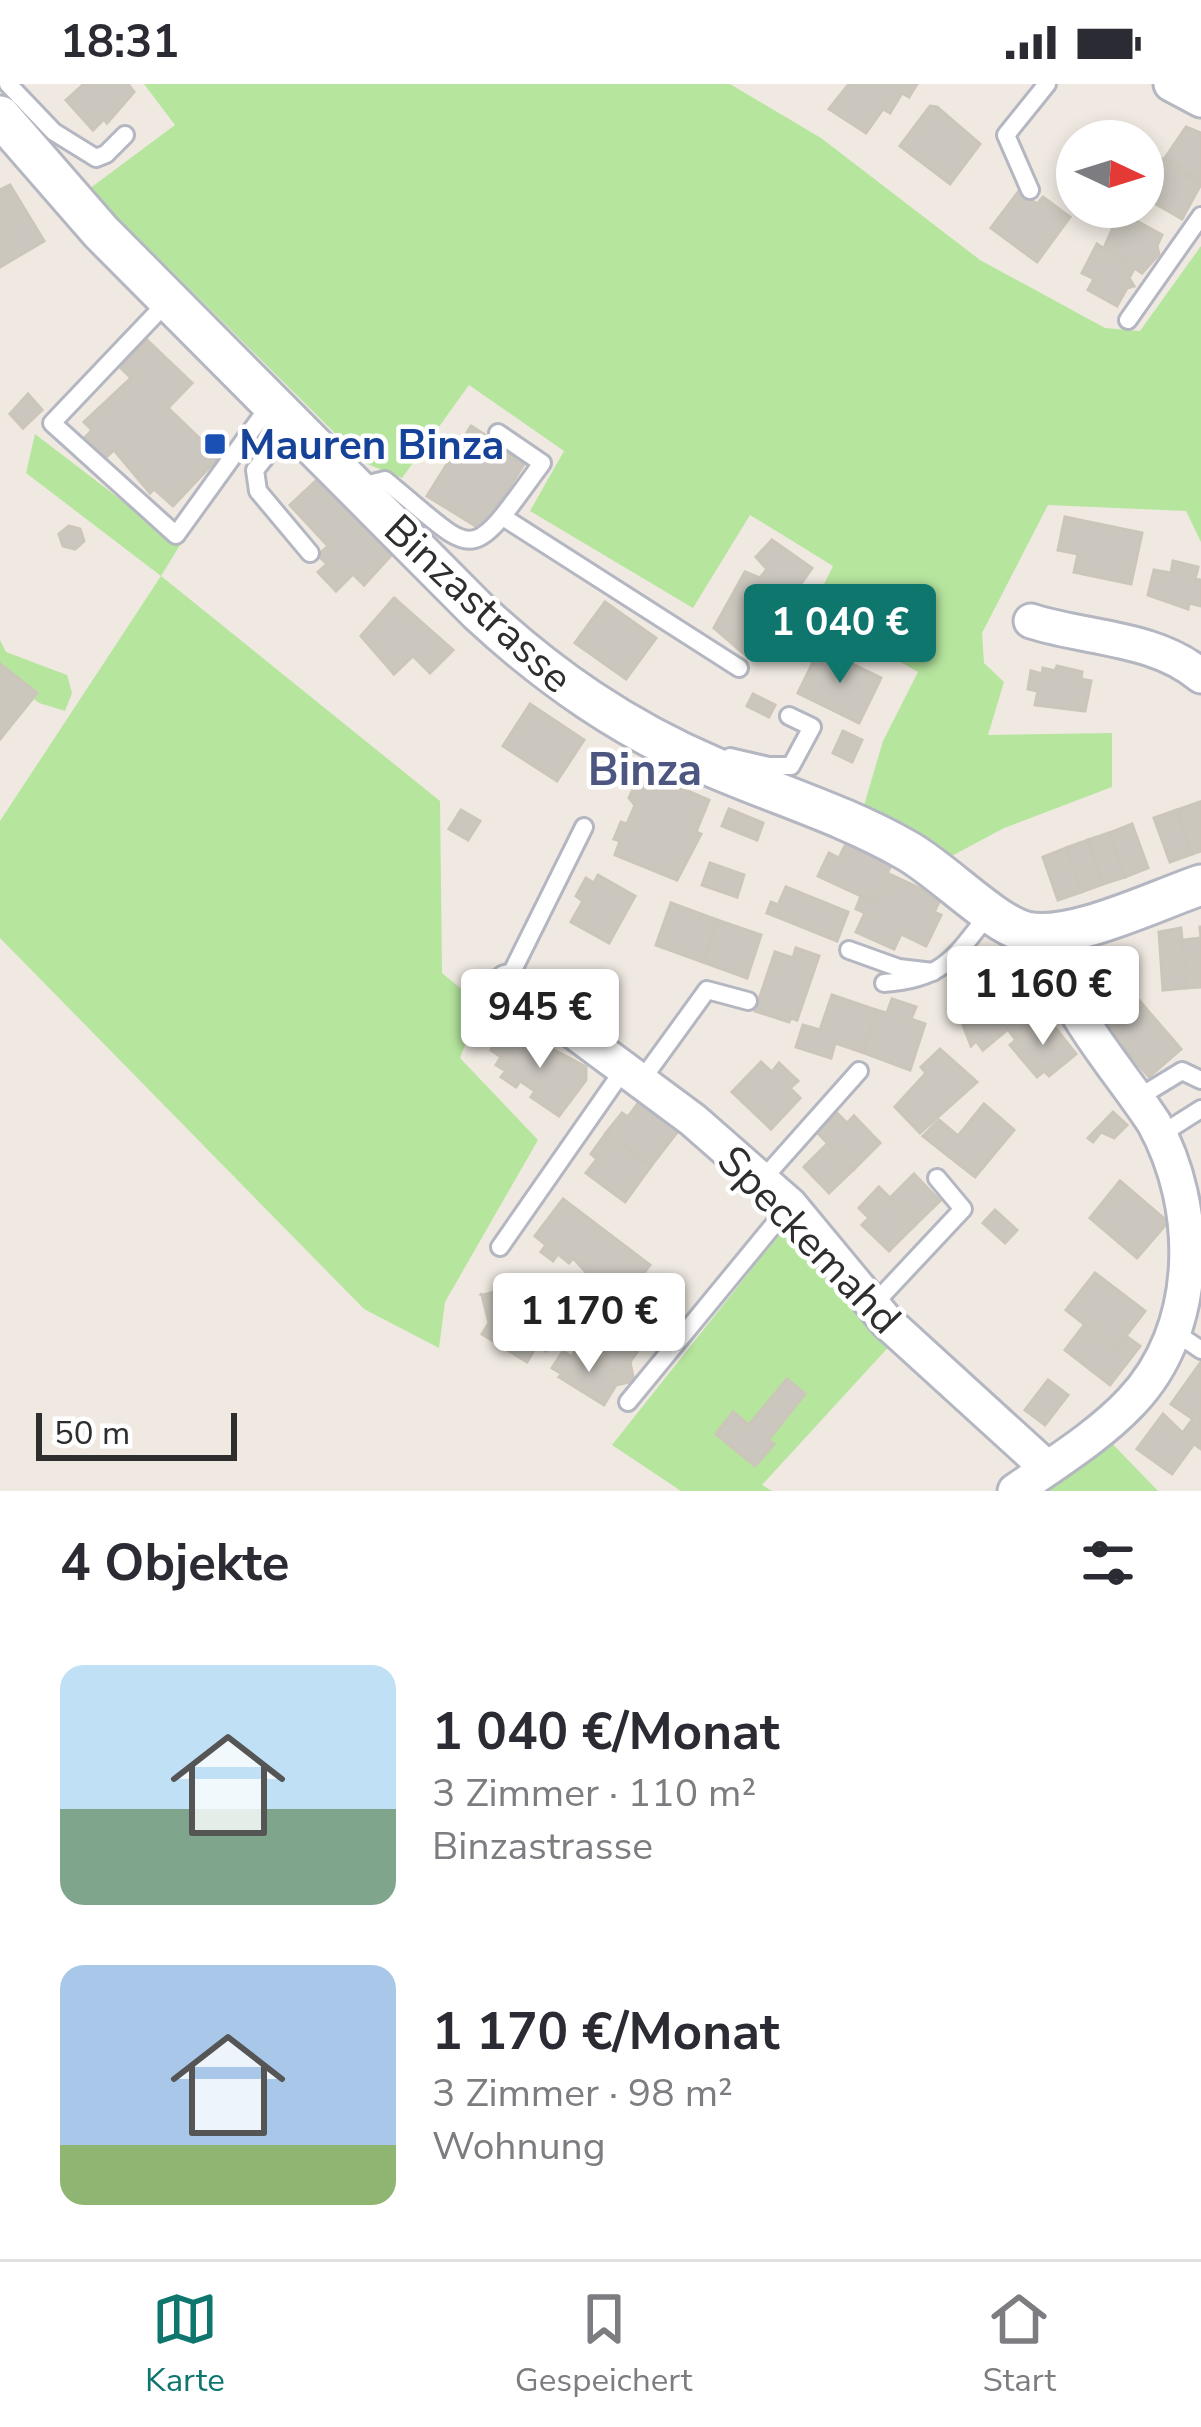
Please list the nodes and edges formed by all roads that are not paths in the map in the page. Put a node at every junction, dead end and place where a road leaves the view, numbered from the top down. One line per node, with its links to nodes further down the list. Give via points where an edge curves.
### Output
1 (8, 84): 6 (lane, via 54,132 96,158)
2 (1047, 84): 7 (lane, via 1006,135)
3 (1171, 84): 4 (street)
4 (1201, 100)
5 (8, 134): 9 (street, Binzastrasse)
6 (125, 135)
7 (1030, 190)
8 (1201, 216): 10 (lane)
9 (170, 300): 11 (street, Binzastrasse); 11 (lane, via 52,423 176,535)
10 (1128, 320)
11 (282, 413): 13 (street, Binzastrasse); 15 (lane, via 255,470 258,491)
12 (498, 433): 14 (lane, via 542,463)
13 (356, 487): 14 (lane, via 385,480 454,539 472,542); 20 (street, Binzastrasse, via 541,668 614,719)
14 (503, 517): 17 (lane)
15 (310, 553)
16 (1031, 621): 18 (street, via 1149,648)
17 (739, 668)
18 (1201, 676)
19 (789, 716): 20 (lane, via 812,727 791,766 731,756)
20 (714, 768): 23 (street, Binzastrasse, via 906,849)
21 (584, 826): 27 (lane)
22 (1201, 885): 24 (street)
23 (990, 911): 24 (street, Binzastrasse, via 1025,932); 26 (lane, via 953,961)
24 (1047, 934): 33 (street, via 1052,968)
25 (849, 950): 26 (lane)
26 (934, 973): 28 (lane)
27 (507, 982): 31 (street, Speckemahd)
28 (884, 983)
29 (748, 1001): 31 (lane, via 707,990)
30 (859, 1071): 37 (lane)
31 (633, 1075): 37 (street, Speckemahd); 40 (lane)
32 (1201, 1080): 33 (lane, via 1182,1071)
33 (1136, 1099): 35 (street)
34 (1201, 1109): 35 (lane)
35 (1160, 1135): 39 (street)
36 (937, 1178): 41 (lane, via 963,1209)
37 (762, 1180): 38 (street, Speckemahd)
38 (790, 1205): 41 (street, Speckemahd); 43 (lane)
39 (1196, 1233): 42 (street, via 1185,1296)
40 (500, 1246)
41 (873, 1305): 44 (street, Speckemahd)
42 (1188, 1342): 44 (street, via 1128,1406)
43 (628, 1402)
44 (1046, 1467): 45 (street)
45 (1015, 1491)

